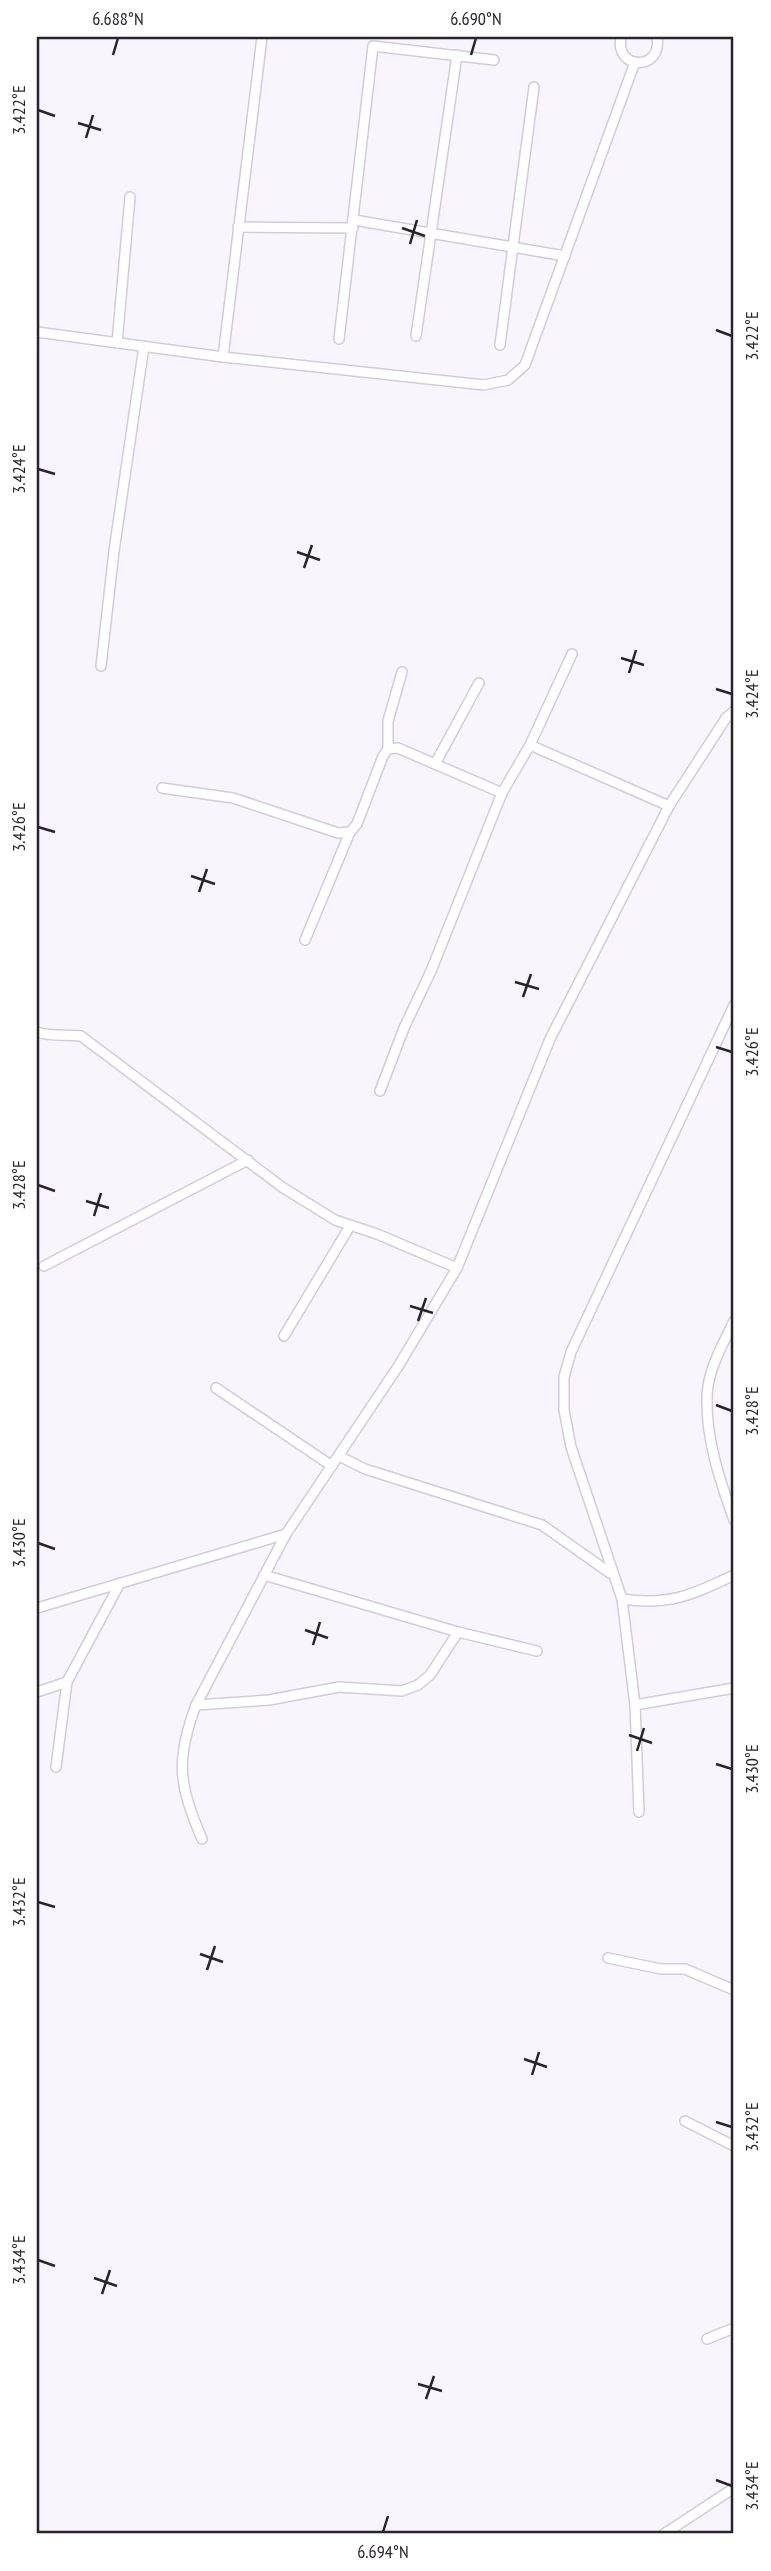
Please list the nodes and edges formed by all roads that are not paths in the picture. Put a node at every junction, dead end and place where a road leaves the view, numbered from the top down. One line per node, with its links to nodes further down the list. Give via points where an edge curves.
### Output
1 (262, 37): 10 (street)
2 (657, 37): 6 (street, via 656,53)
3 (620, 38): 6 (street, via 624,55)
4 (457, 55): 5 (street); 9 (street, via 373,46); 11 (street)
5 (494, 60)
6 (635, 62): 13 (street)
7 (534, 87): 12 (street)
8 (130, 197): 17 (street)
9 (353, 224): 10 (street); 11 (street); 16 (street)
10 (238, 228): 20 (street)
11 (432, 232): 12 (street); 15 (street)
12 (513, 246): 13 (street); 18 (street)
13 (565, 256): 20 (street, via 525,365 508,380 484,385)
14 (37, 332): 17 (street)
15 (416, 335)
16 (339, 340)
17 (117, 343): 19 (street)
18 (500, 345)
19 (144, 346): 20 (street); 22 (street)
20 (223, 357)
21 (572, 654): 26 (street)
22 (101, 666)
23 (402, 672): 27 (street, via 388,721)
24 (479, 683): 28 (street)
25 (734, 710): 31 (street)
26 (530, 745): 30 (street); 31 (street)
27 (388, 749): 28 (street, via 398,748); 32 (street)
28 (435, 764): 30 (street)
29 (162, 789): 32 (street, via 233,798 338,833)
30 (502, 793): 36 (street)
31 (669, 806): 40 (street, via 550,1040)
32 (350, 832): 33 (street)
33 (305, 940)
34 (734, 1005): 48 (street, via 570,1352 564,1377 571,1447)
35 (37, 1032): 37 (street, via 81,1036)
36 (380, 1091)
37 (248, 1160): 38 (street, via 282,1187); 39 (street)
38 (350, 1226): 40 (street); 42 (street)
39 (44, 1266)
40 (457, 1268): 44 (street)
41 (734, 1321): 46 (street, via 706,1396 719,1477)
42 (284, 1336)
43 (216, 1388): 45 (street)
44 (339, 1456): 45 (street); 48 (street, via 365,1469 542,1525)
45 (332, 1466): 47 (street)
46 (734, 1520)
47 (286, 1534): 49 (street); 51 (street)
48 (612, 1574): 52 (street)
49 (264, 1575): 54 (street); 59 (street)
50 (734, 1575): 52 (street, via 666,1601)
51 (120, 1583): 53 (street); 56 (street)
52 (622, 1599): 60 (street)
53 (37, 1608)
54 (458, 1632): 55 (street); 59 (street, via 430,1675 402,1690 339,1687 269,1700)
55 (537, 1651)
56 (68, 1682): 58 (street); 61 (street)
57 (734, 1688): 60 (street)
58 (37, 1692)
59 (196, 1705): 63 (street, via 181,1771 187,1804)
60 (635, 1705): 62 (street)
61 (56, 1767)
62 (639, 1812)
63 (202, 1839)
64 (608, 1958): 65 (street, via 685,1969)
65 (734, 1990)
66 (685, 2121): 67 (street)
67 (734, 2146)
68 (734, 2329): 69 (street)
69 (707, 2339)
70 (734, 2488): 71 (street)
71 (664, 2534)

